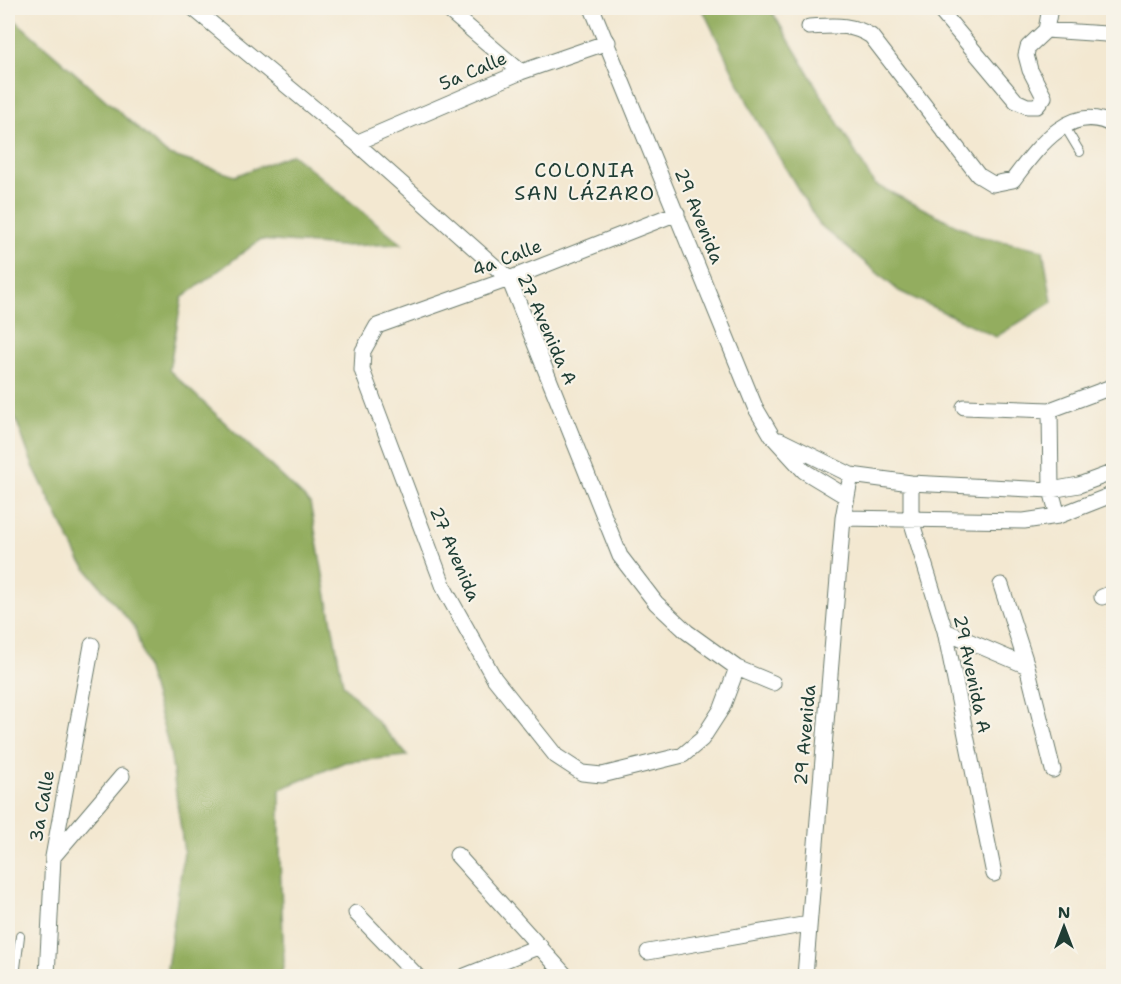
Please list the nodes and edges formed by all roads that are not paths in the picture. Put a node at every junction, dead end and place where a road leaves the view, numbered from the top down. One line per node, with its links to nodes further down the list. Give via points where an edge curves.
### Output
1 (193, 8): 13 (street, 27 Avenida A)
2 (446, 8): 10 (street)
3 (592, 8): 9 (street, 29 Avenida)
4 (938, 8): 7 (street, via 1016,101 1027,106 1037,106 1044,98 1026,55 1028,47)
5 (1050, 8): 7 (street)
6 (809, 27): 12 (street, via 844,25 860,28 871,36 978,175 993,184 1013,180 1041,143)
7 (1046, 30): 8 (street)
8 (1113, 36)
9 (608, 42): 10 (street, 5a Calle); 15 (street, 29 Avenida)
10 (521, 72): 13 (street, 5a Calle)
11 (1113, 126): 12 (street, via 1093,118 1075,120)
12 (1065, 127): 14 (lane)
13 (356, 143): 16 (street, 27 Avenida A)
14 (1080, 152)
15 (676, 213): 16 (street, 4a Calle); 21 (street, 29 Avenida, via 755,407)
16 (508, 279): 17 (street, 4a Calle, via 377,326); 35 (street, 27 Avenida A, via 620,556 656,603 687,632)
17 (363, 351): 35 (street, 27 Avenida, via 362,370 445,590 494,678 556,756 582,773 602,775 682,755 702,739 722,708)
18 (1113, 386): 20 (street)
19 (964, 407): 20 (street)
20 (1050, 410): 25 (street)
21 (772, 436): 23 (street); 27 (street, 29 Avenida, via 804,471)
22 (1113, 472): 25 (street, via 1079,485)
23 (850, 475): 24 (street); 27 (street, 29 Avenida)
24 (911, 483): 25 (street); 30 (street, 29 Avenida A)
25 (1051, 490): 28 (street)
26 (1113, 494): 28 (street)
27 (847, 497): 29 (street, 29 Avenida)
28 (1058, 516): 30 (street, via 1024,521)
29 (843, 518): 30 (street); 43 (street, 29 Avenida)
30 (911, 520): 32 (street, 29 Avenida A)
31 (1001, 585): 34 (street)
32 (945, 631): 34 (street); 41 (street, 29 Avenida A)
33 (92, 645): 40 (street, 3a Calle)
34 (1027, 666): 37 (street)
35 (737, 668): 36 (street, 27 Avenida A)
36 (773, 683)
37 (1053, 770)
38 (122, 776): 40 (street)
39 (456, 855): 45 (street)
40 (53, 857): 48 (street, 3a Calle)
41 (994, 874)
42 (356, 913): 49 (street)
43 (808, 924): 46 (street); 52 (street, 29 Avenida)
44 (20, 936): 47 (lane)
45 (540, 946): 50 (street); 51 (street)
46 (648, 952)
47 (15, 976)
48 (46, 976)
49 (417, 976)
50 (465, 976)
51 (566, 976)
52 (806, 976)

